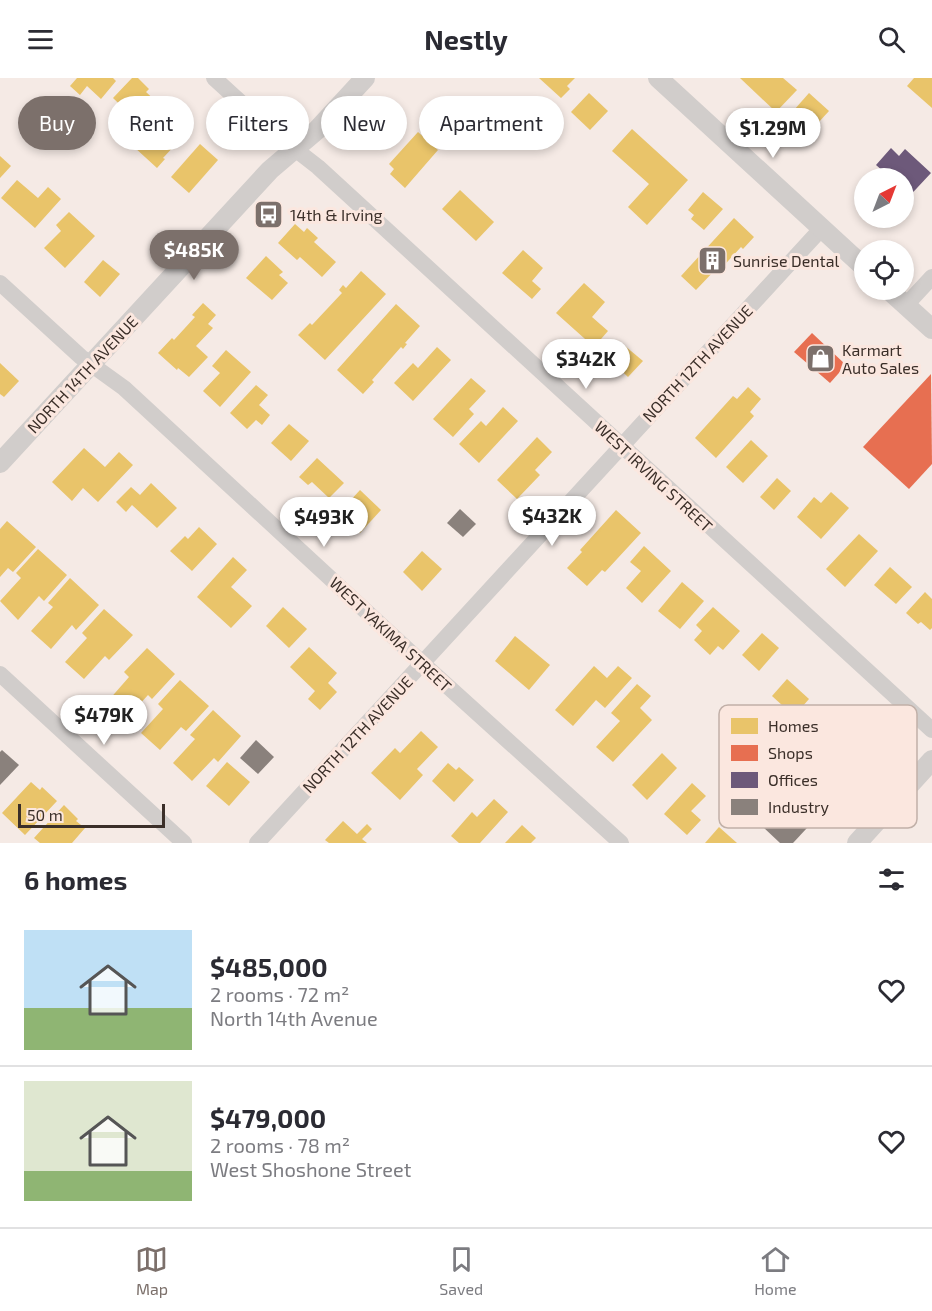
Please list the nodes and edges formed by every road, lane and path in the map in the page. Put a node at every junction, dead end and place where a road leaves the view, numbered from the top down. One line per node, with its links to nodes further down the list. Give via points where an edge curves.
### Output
1 (214, 78): 4 (street, WEST IRVING STREET)
2 (365, 78): 5 (street, NORTH 14TH AVENUE)
3 (658, 78): 8 (street)
4 (234, 96)
5 (309, 137)
6 (293, 150): 15 (street, NORTH 14TH AVENUE)
7 (295, 150): 16 (street, WEST IRVING STREET)
8 (822, 228): 9 (street); 16 (street, NORTH 12TH AVENUE)
9 (854, 258)
10 (932, 277): 13 (street)
11 (0, 283): 15 (street, WEST YAKIMA STREET)
12 (900, 300): 13 (street)
13 (906, 305): 14 (street)
14 (932, 329)
15 (91, 364): 17 (street, NORTH 14TH AVENUE); 18 (street, WEST YAKIMA STREET, via 124,388)
16 (621, 446): 18 (street, NORTH 12TH AVENUE); 20 (street, WEST IRVING STREET)
17 (0, 463)
18 (422, 663): 27 (street, NORTH 12TH AVENUE); 28 (street, WEST YAKIMA STREET)
19 (0, 674): 26 (street)
20 (905, 705)
21 (917, 716): 22 (street, WEST IRVING STREET)
22 (932, 730)
23 (932, 760): 24 (street)
24 (917, 777)
25 (871, 828): 29 (street)
26 (184, 843)
27 (257, 843)
28 (621, 843)
29 (857, 843)

